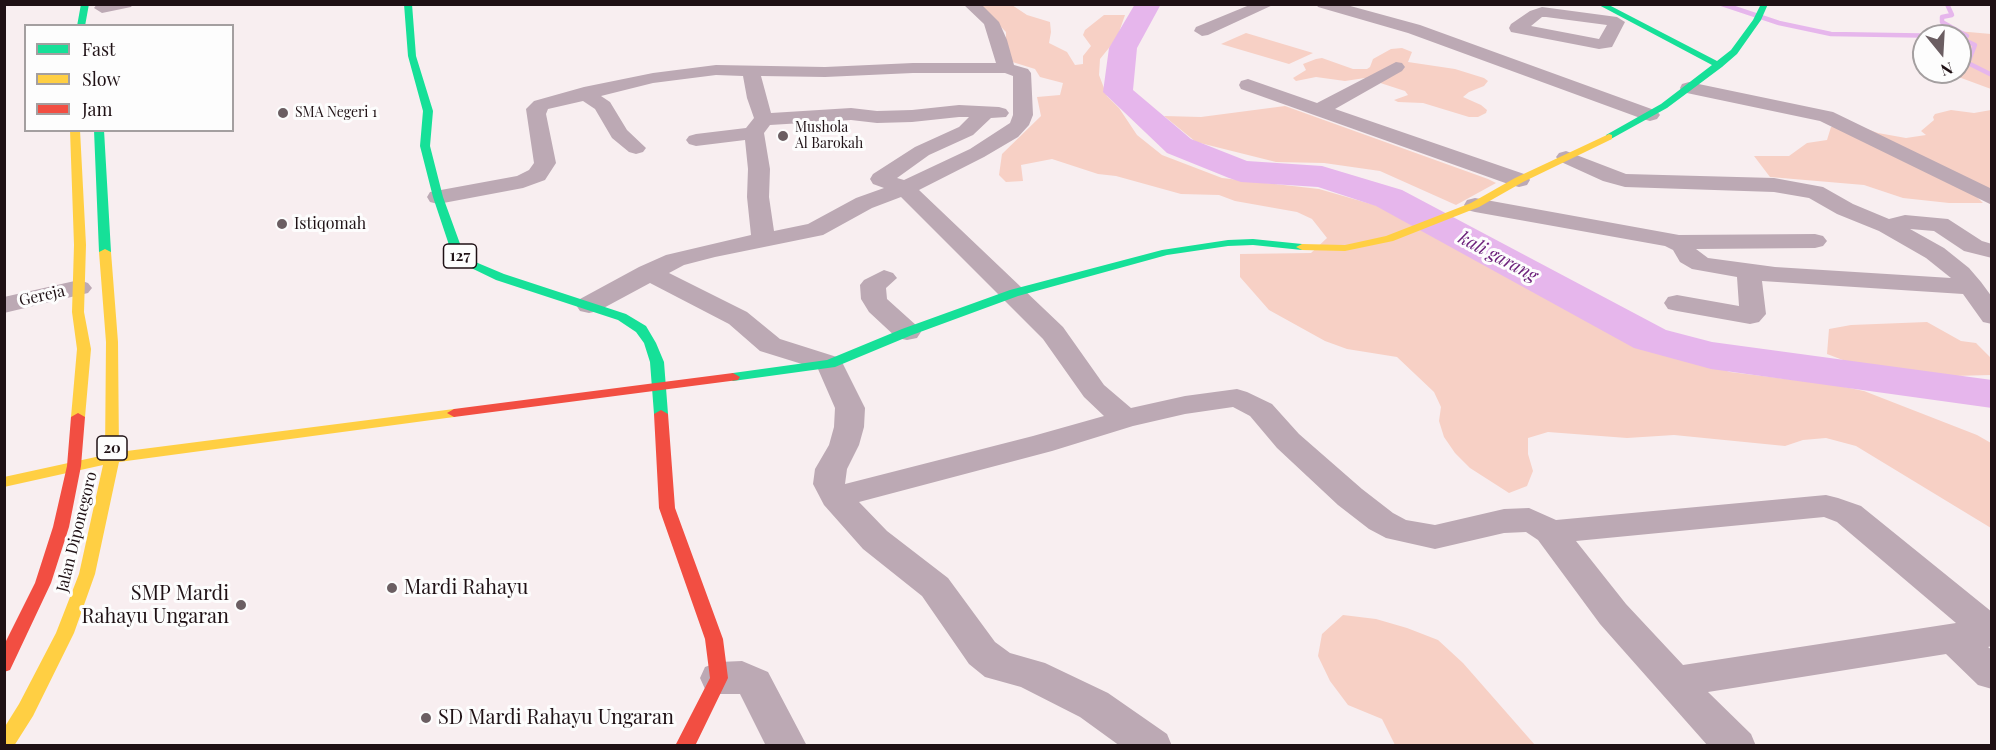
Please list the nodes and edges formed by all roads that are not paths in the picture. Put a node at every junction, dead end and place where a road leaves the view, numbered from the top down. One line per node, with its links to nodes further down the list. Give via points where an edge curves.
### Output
1 (85, 4): 11 (main road)
2 (126, 4): 8 (street)
3 (408, 4): 35 (main road, 127, via 412,56 428,111 425,146)
4 (971, 4): 16 (street, via 991,22)
5 (1267, 4): 13 (street)
6 (1324, 4): 24 (street, via 1414,29)
7 (1600, 4): 10 (main road)
8 (102, 6): 12 (main road)
9 (1761, 12): 14 (main road, via 1734,52)
10 (1623, 21): 10 (street, via 1606,43 1599,44 1517,28 1542,12); 14 (main road)
11 (81, 24)
12 (100, 24)
13 (1202, 31)
14 (1719, 65): 19 (main road)
15 (1396, 67): 21 (street)
16 (1006, 68): 17 (street); 23 (street, via 1017,70 1023,77)
17 (751, 71): 20 (street, via 679,73); 25 (street)
18 (1248, 85): 21 (street)
19 (1689, 88): 24 (main road); 36 (street, via 1826,116)
20 (584, 93): 29 (street, via 603,106 619,134); 35 (street, via 547,102 536,109 545,163 537,175)
21 (1320, 109): 33 (street)
22 (986, 112): 23 (street); 25 (street, via 877,117 850,114); 34 (street, via 966,131 922,151 881,179)
23 (1023, 115): 34 (street, via 1011,133)
24 (1650, 115): 30 (main road)
25 (759, 126): 28 (street); 39 (street, via 758,197)
26 (77, 132): 32 (main road, Jalan Diponegoro / 20)
27 (99, 132): 31 (main road, Jalan Diponegoro / 20)
28 (696, 141)
29 (636, 148)
30 (1566, 157): 33 (main road); 38 (street, via 1625,180 1801,188)
31 (100, 168): 32 (main road); 58 (main road, Jalan Diponegoro / 20, via 112,342)
32 (76, 173): 48 (main road, Jalan Diponegoro / 20)
33 (1519, 180): 37 (main road)
34 (904, 188): 39 (street, via 864,203 815,230); 49 (street)
35 (438, 197): 52 (main road, 127, via 458,254 469,263)
36 (1992, 198)
37 (1475, 205): 40 (street); 49 (main road, via 1407,233 1345,248 1253,242 1202,246)
38 (1887, 226): 42 (street, via 1905,222 1940,224); 43 (street)
39 (764, 241): 44 (street, via 692,254)
40 (1678, 242): 41 (street); 45 (street, via 1689,257 1701,264)
41 (1815, 242)
42 (1986, 250): 43 (street)
43 (1935, 253): 47 (street)
44 (648, 272): 52 (street); 55 (street, via 738,318 770,345)
45 (1749, 272): 47 (street); 50 (street, via 1753,314 1750,316)
46 (884, 278): 54 (street, via 873,285 874,299)
47 (1972, 287): 53 (street)
48 (79, 288): 51 (street, Gereja); 59 (main road, Jalan Diponegoro / 20, via 84,350)
49 (1014, 293): 54 (main road); 57 (street, via 1053,333 1094,391)
50 (1677, 303)
51 (4, 305)
52 (589, 305): 56 (main road, 127, via 641,329 651,343)
53 (1992, 316)
54 (907, 332): 55 (main road)
55 (830, 364): 56 (main road); 61 (street, via 850,408 844,445 831,469 829,484)
56 (660, 387): 58 (main road); 66 (main road, 127, via 668,508 714,639)
57 (1125, 419): 61 (street); 62 (street, via 1237,398 1261,410 1288,441 1350,497 1398,530 1436,537 1504,521 1529,520)
58 (112, 458): 59 (main road); 68 (main road, Jalan Diponegoro / 20, via 87,574 65,633)
59 (74, 466): 60 (main road); 64 (main road, Jalan Diponegoro / 20, via 62,527 43,583)
60 (4, 482)
61 (836, 497): 71 (street, via 875,540 935,587 982,653 999,666 1031,675 1094,705)
62 (1550, 532): 63 (street, via 1826,506 1839,509 1992,632); 67 (street, via 1613,614)
63 (1954, 639): 65 (street); 67 (street)
64 (4, 665)
65 (1992, 674)
66 (719, 678): 69 (main road); 70 (street, via 742,677 754,683)
67 (1674, 682): 72 (street)
68 (4, 744)
69 (685, 746)
70 (787, 746)
71 (1152, 746)
72 (1736, 746)

